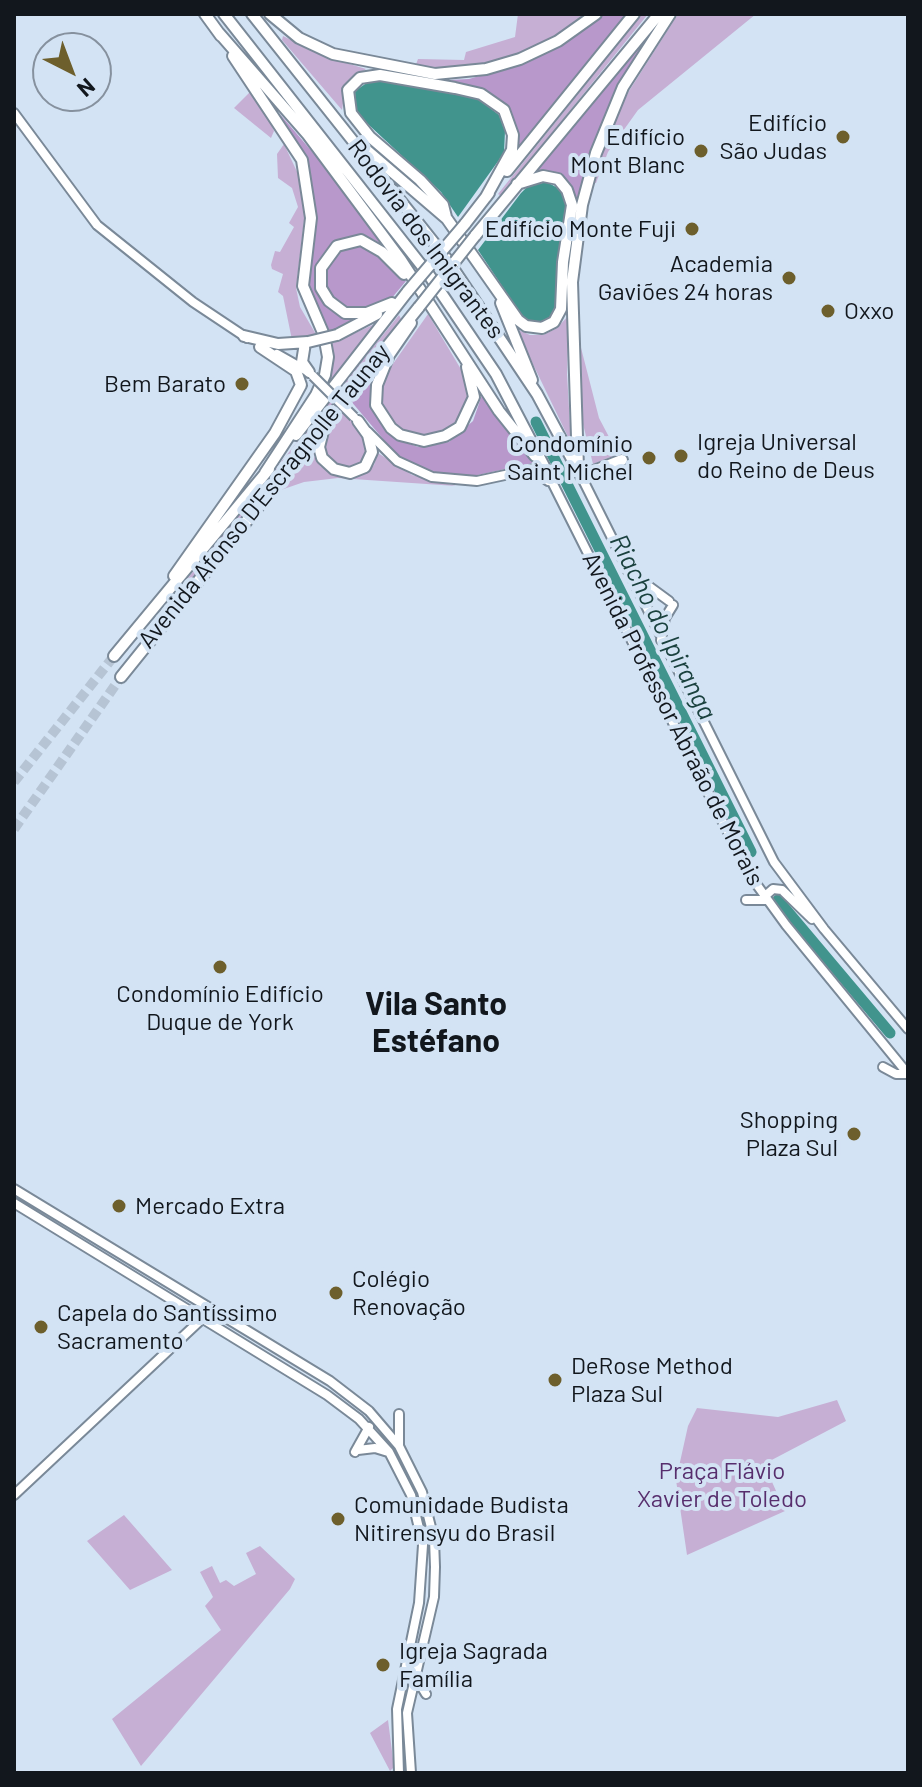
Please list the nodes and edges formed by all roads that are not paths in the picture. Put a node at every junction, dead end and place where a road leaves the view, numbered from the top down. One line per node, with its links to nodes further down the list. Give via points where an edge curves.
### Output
1 (205, 14): 9 (highway)
2 (224, 14): 28 (highway, Rodovia dos Imigrantes, via 429,275 496,374)
3 (252, 14): 11 (highway, Rodovia dos Imigrantes)
4 (270, 14): 5 (highway, via 299,38 333,54 435,74 520,59)
5 (596, 14)
6 (634, 14): 13 (highway)
7 (659, 14): 12 (highway)
8 (670, 14): 30 (highway, via 623,87 582,205 572,282)
9 (219, 33): 15 (highway, via 308,135); 29 (highway, via 302,160 311,218 303,286 328,357 316,395)
10 (14, 113): 19 (main road, via 97,225)
11 (354, 141): 14 (highway); 24 (highway, Rodovia dos Imigrantes, via 446,258)
12 (517, 184): 16 (highway, via 552,177 570,196 561,309 554,322 532,328 518,320); 18 (highway, bridge)
13 (486, 197): 14 (highway, via 513,143 508,117 497,103 437,84 380,75 360,78 348,90 351,113 443,205); 17 (highway, bridge)
14 (447, 219): 16 (highway)
15 (421, 290): 17 (highway, via 382,252 361,240 345,242 330,253 320,282 338,310 360,315); 20 (highway)
16 (496, 290): 24 (highway)
17 (395, 303): 21 (highway, bridge, via 337,335); 29 (highway, Avenida Afonso D'Escragnolle Taunay)
18 (411, 319): 20 (highway, via 382,369 375,396 383,421 400,435 424,441 445,436 468,416 474,390); 25 (highway, Avenida Afonso D'Escragnolle Taunay)
19 (244, 336): 21 (highway, via 278,344); 22 (main road)
20 (453, 338): 28 (highway, via 499,411)
21 (306, 343): 23 (highway, via 302,362)
22 (260, 347): 23 (main road); 33 (highway, via 296,371 301,385 275,433 215,513)
23 (311, 374): 26 (main road, bridge)
24 (537, 394): 30 (highway, Rodovia dos Imigrantes)
25 (328, 418): 26 (highway, via 320,453 345,473 360,470 372,456 368,435); 36 (highway, Avenida Afonso D'Escragnolle Taunay)
26 (356, 419): 31 (main road, via 397,461 432,477 477,481 533,469)
27 (622, 460): 30 (highway)
28 (544, 466): 31 (main road, Avenida Professor Abraão de Morais)
29 (265, 473): 33 (highway, Avenida Afonso D'Escragnolle Taunay)
30 (580, 473): 32 (main road, Avenida Professor Abraão de Morais)
31 (556, 490): 37 (main road, Avenida Professor Abraão de Morais)
32 (627, 571): 34 (main road, Avenida Professor Abraão de Morais); 34 (main road, via 671,603)
33 (162, 599): 35 (highway, Avenida Afonso D'Escragnolle Taunay)
34 (661, 641): 39 (main road, Avenida Professor Abraão de Morais, via 769,853)
35 (114, 656)
36 (121, 677)
37 (765, 898): 38 (main road); 39 (main road, via 773,889 782,890); 42 (main road, Avenida Professor Abraão de Morais)
38 (746, 900)
39 (824, 929): 40 (main road, Avenida Professor Abraão de Morais)
40 (908, 1029)
41 (883, 1067): 42 (main road)
42 (908, 1074)
43 (14, 1189): 45 (main road)
44 (14, 1203): 46 (main road)
45 (212, 1309): 46 (main road); 47 (main road)
46 (203, 1318): 49 (main road, via 327,1395); 52 (main road)
47 (369, 1411): 49 (main road); 50 (main road)
48 (399, 1414): 50 (main road)
49 (369, 1429): 51 (main road); 51 (main road, via 357,1451)
50 (399, 1446): 53 (main road, via 422,1492 434,1539 434,1597)
51 (389, 1452): 55 (main road, via 411,1495 423,1545 419,1603 397,1709)
52 (14, 1495)
53 (415, 1676): 54 (main road); 56 (main road, via 406,1726)
54 (426, 1694)
55 (399, 1773)
56 (411, 1773)

